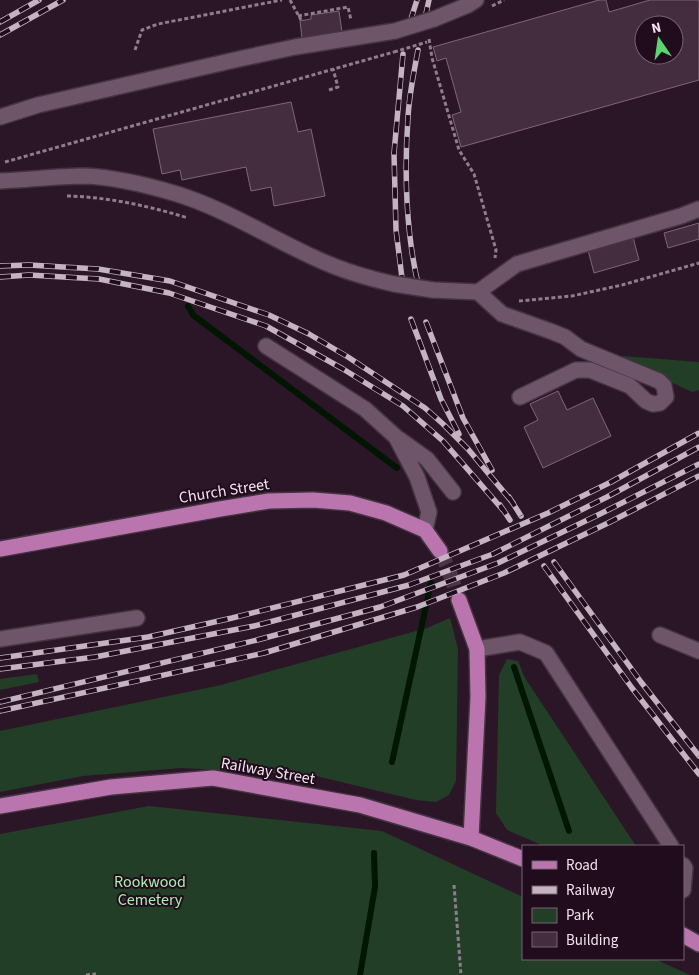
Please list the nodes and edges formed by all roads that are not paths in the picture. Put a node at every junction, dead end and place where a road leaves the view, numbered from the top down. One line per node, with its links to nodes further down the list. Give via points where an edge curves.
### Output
1 (476, 0): 2 (street, bridge, via 434,19 395,31 239,59 38,105)
2 (0, 117)
3 (0, 181): 5 (street, bridge, via 83,176 146,186 178,194 212,208 316,259 361,276 433,290)
4 (699, 209): 5 (street, via 517,264)
5 (478, 292): 7 (street, via 502,314 565,337 581,349 660,381 666,397 653,404 630,386 590,370 576,370)
6 (266, 346): 8 (street, via 364,409)
7 (520, 397)
8 (396, 437): 9 (street, via 427,459); 10 (street, via 417,477 430,512)
9 (452, 492)
10 (425, 530): 11 (main road, Church Street, via 386,513 350,503 269,501); 12 (main road)
11 (0, 549)
12 (440, 551)
13 (459, 600): 17 (main road)
14 (137, 618): 16 (street)
15 (660, 635): 18 (street)
16 (0, 639)
17 (477, 649): 20 (main road, via 478,697); 21 (street, via 520,642 546,653)
18 (699, 651)
19 (0, 806): 20 (main road, Railway Street, via 111,787 213,778 360,805)
20 (471, 838): 22 (main road, Railway Street)
21 (670, 845)
22 (522, 859)
23 (684, 866): 24 (street)
24 (684, 879)
25 (684, 936): 26 (main road)
26 (699, 944)

